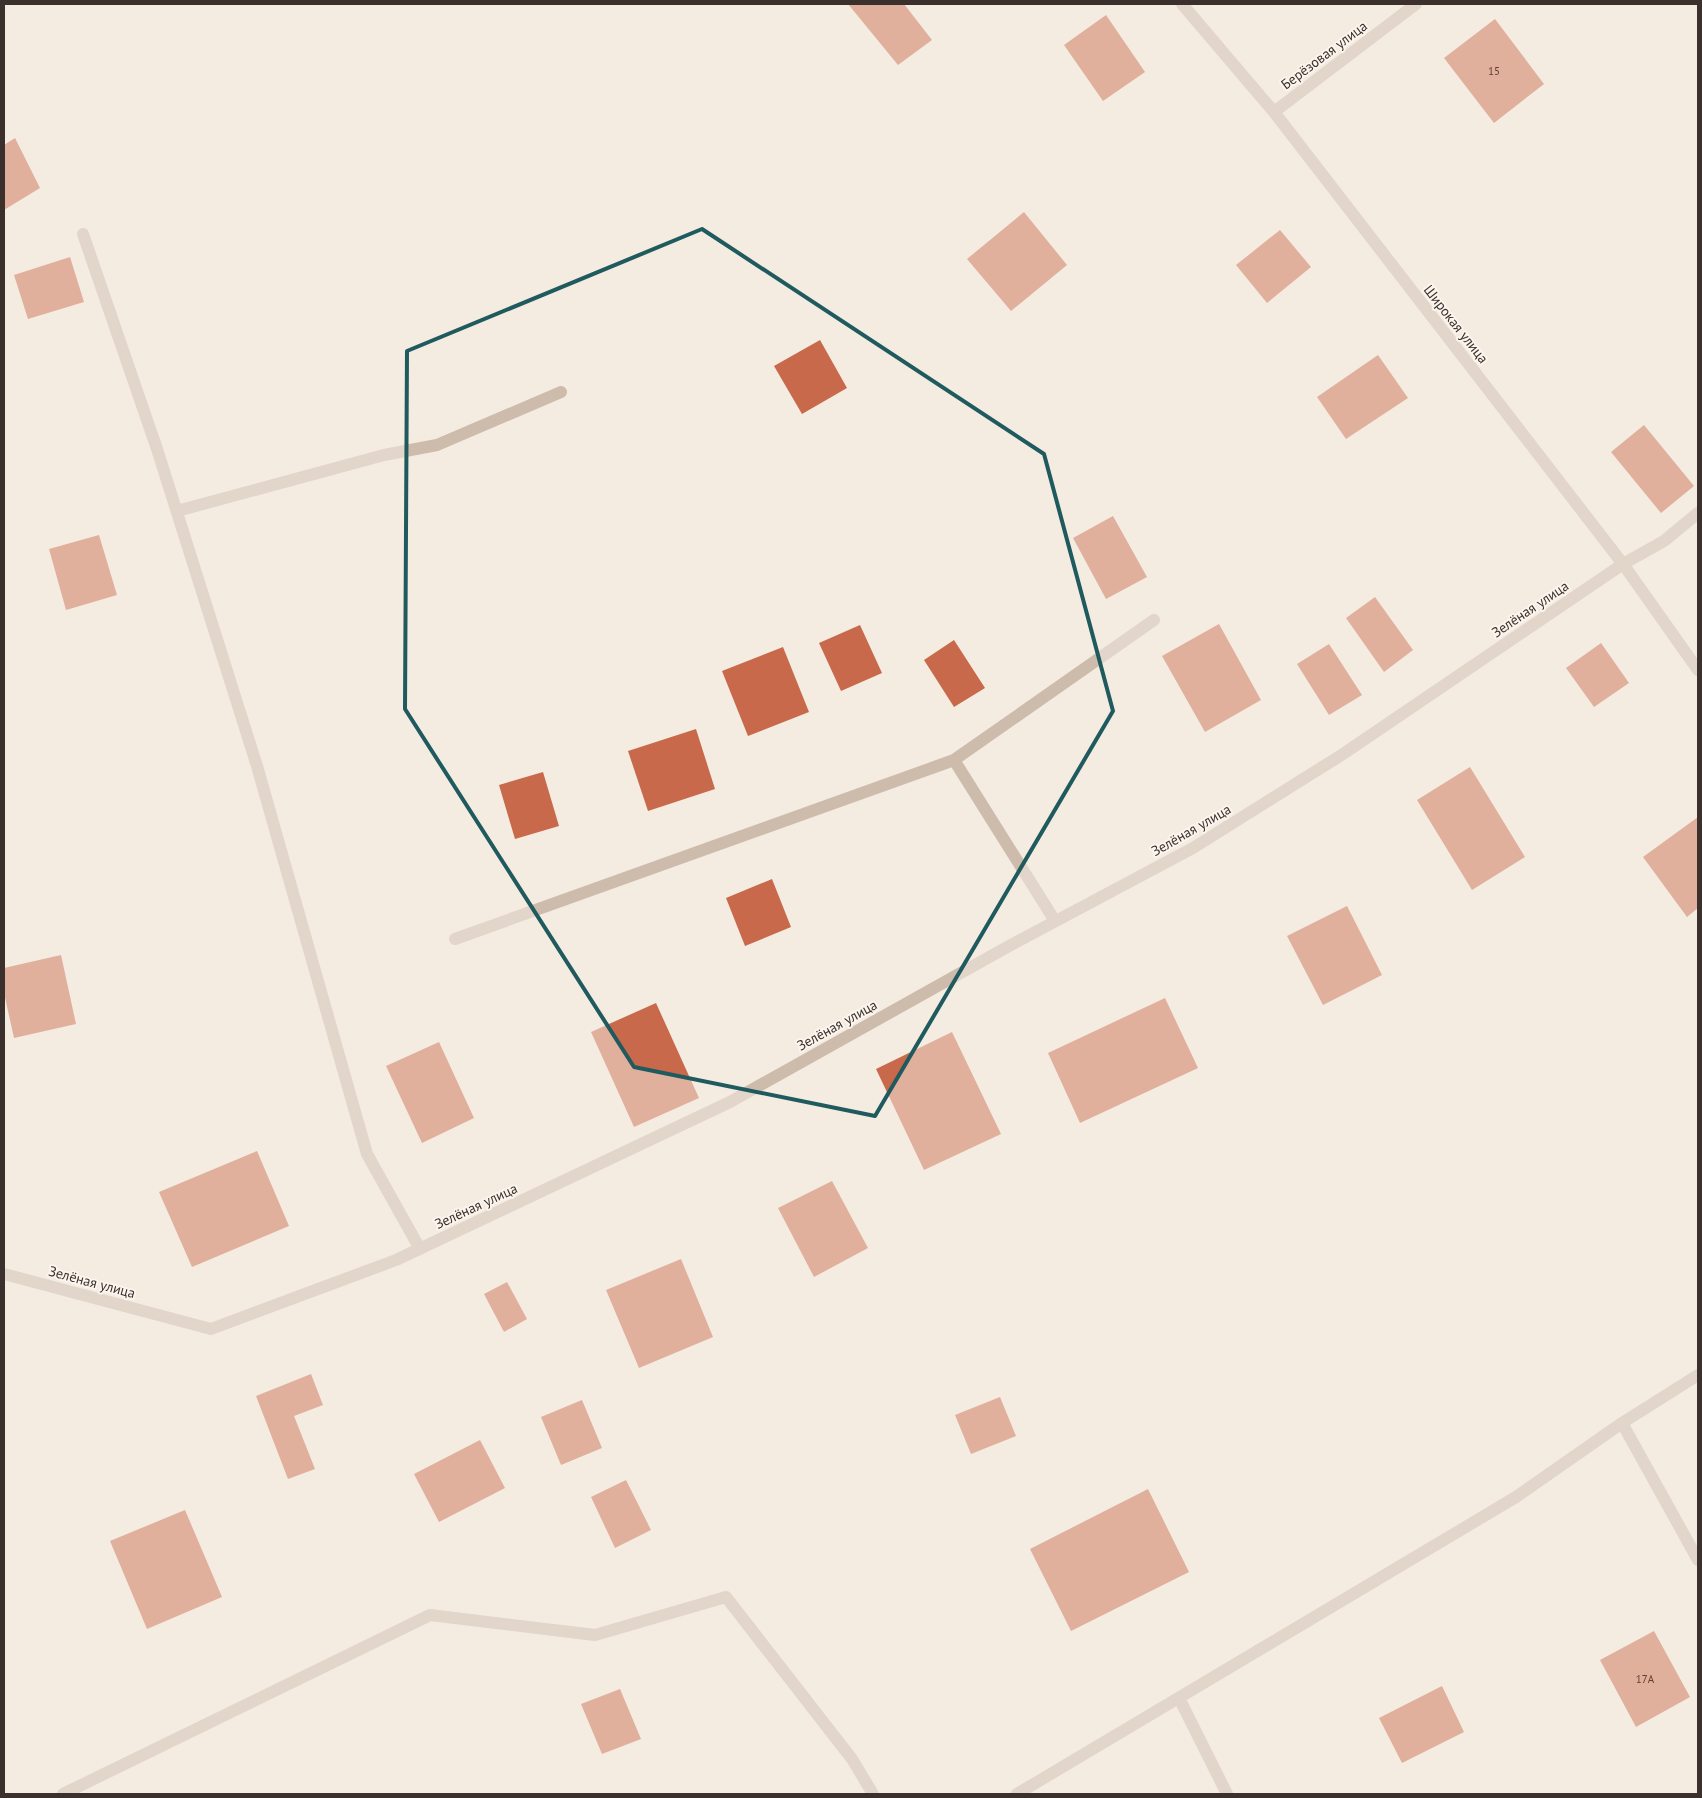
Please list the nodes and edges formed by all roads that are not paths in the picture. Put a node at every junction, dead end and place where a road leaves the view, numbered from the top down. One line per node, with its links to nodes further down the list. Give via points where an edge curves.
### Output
1 (1182, 4): 3 (street, Широкая улица)
2 (1416, 4): 3 (street, Берёзовая улица)
3 (1274, 112): 8 (street, Широкая улица)
4 (83, 234): 6 (street)
5 (561, 392): 6 (street, via 437,445)
6 (177, 511): 14 (street, via 257,766 366,1154)
7 (1698, 513): 8 (street, Зелёная улица, via 1664,541)
8 (1623, 564): 10 (street, Широкая улица); 12 (street, Зелёная улица, via 1335,760 1193,848)
9 (1154, 620): 11 (street)
10 (1698, 670)
11 (954, 760): 12 (street); 13 (street)
12 (1055, 921): 14 (street, Зелёная улица, via 730,1102)
13 (455, 939)
14 (420, 1249): 15 (street, Зелёная улица, via 211,1329)
15 (4, 1274)
16 (1698, 1375): 17 (street)
17 (1622, 1423): 18 (street); 19 (street, via 1516,1497)
18 (1698, 1560)
19 (1179, 1698): 22 (street); 23 (street)
20 (63, 1794): 21 (street, via 430,1615 595,1635 726,1597 852,1759)
21 (873, 1794)
22 (1017, 1794)
23 (1227, 1794)

